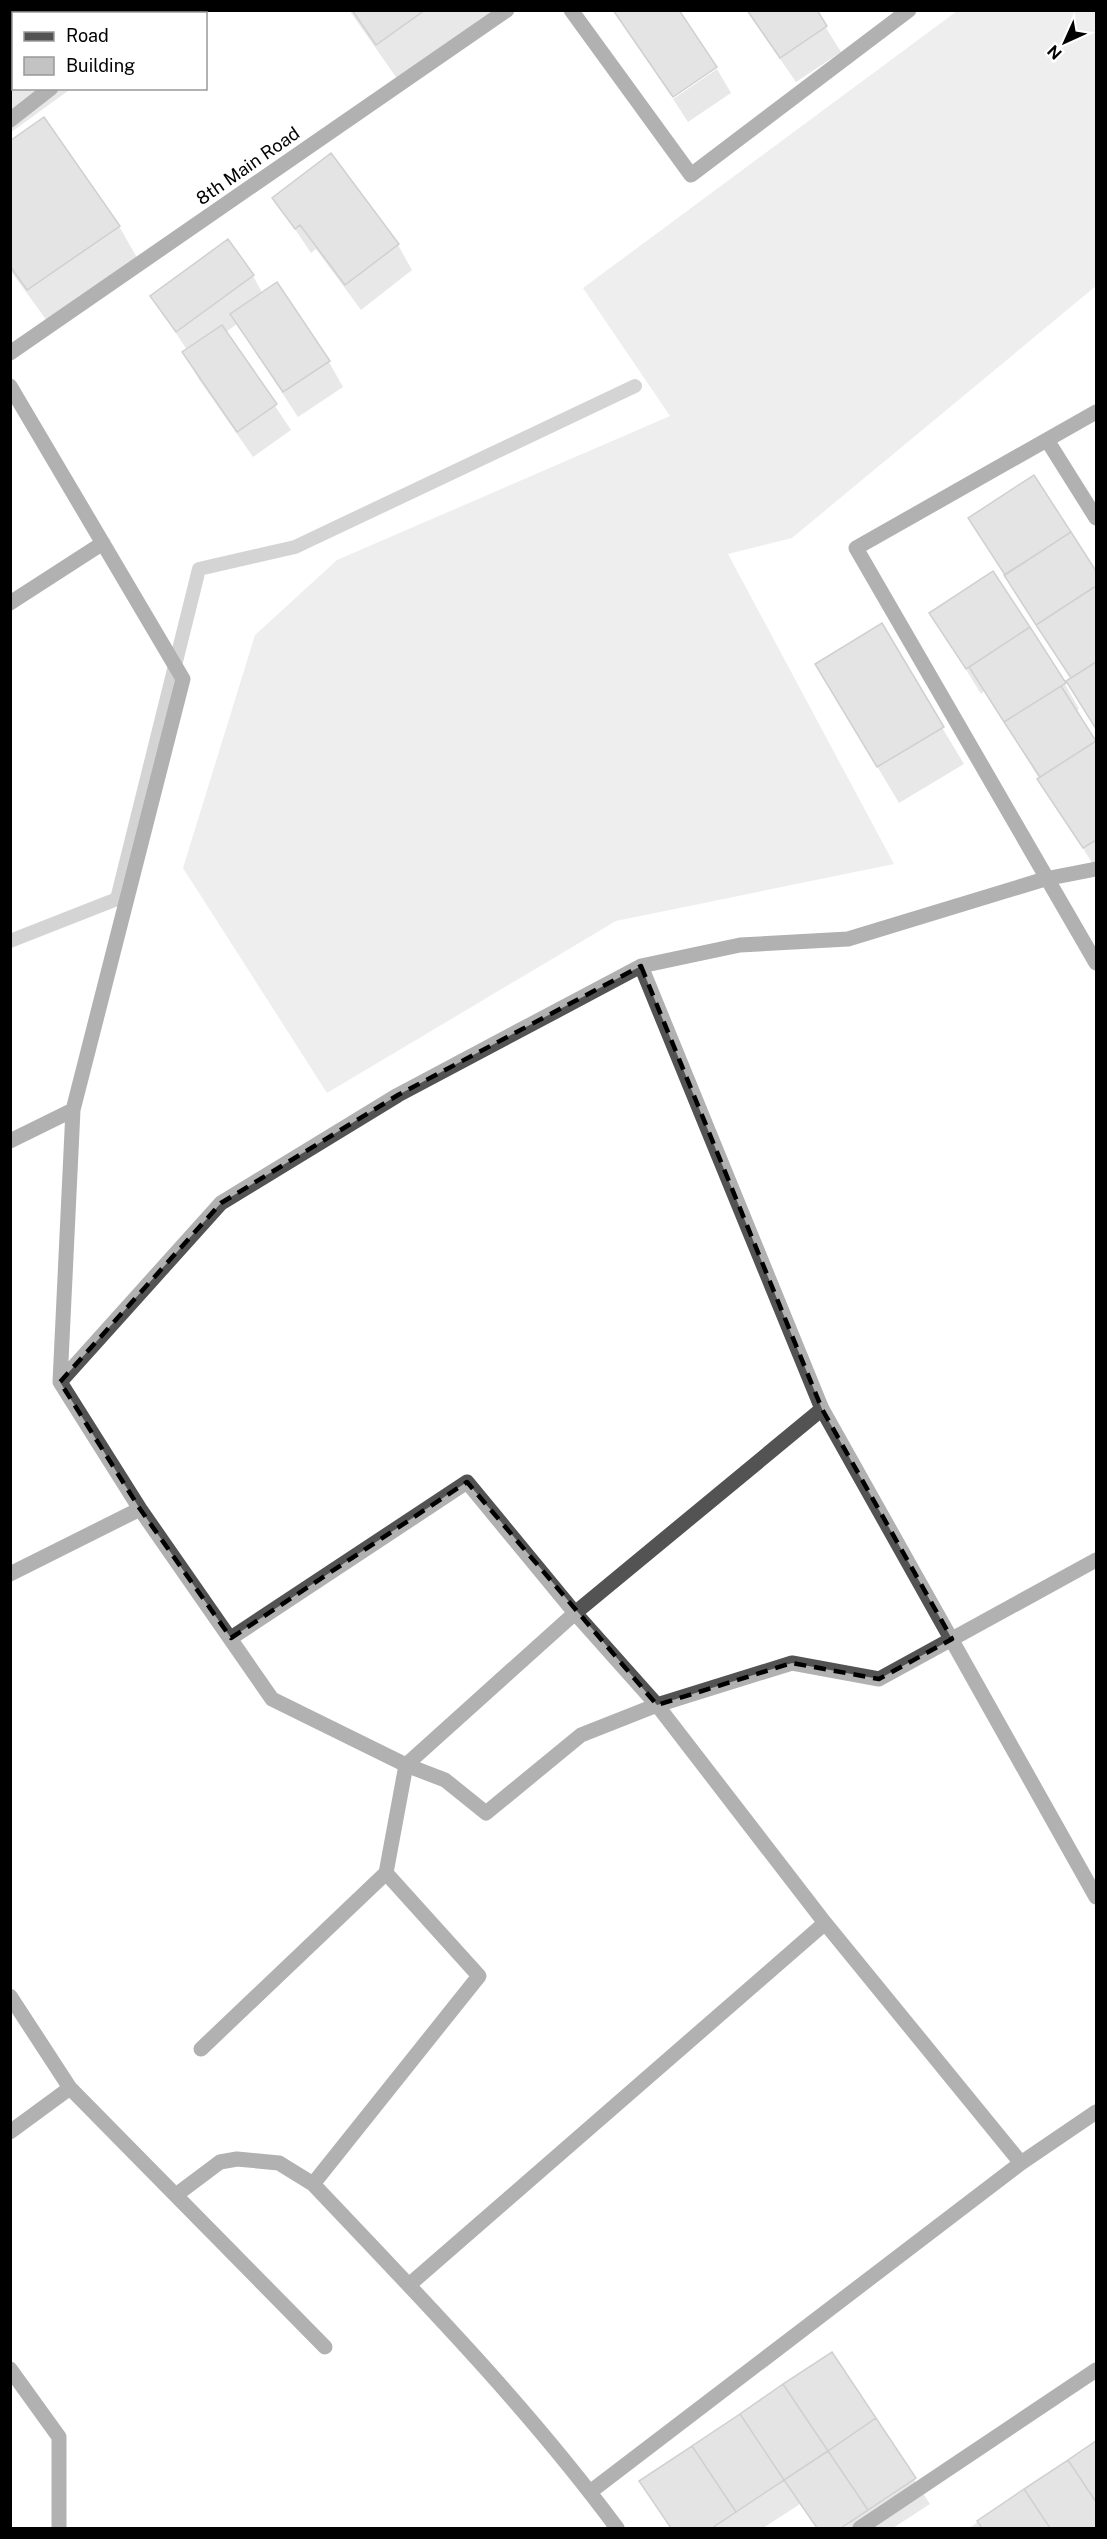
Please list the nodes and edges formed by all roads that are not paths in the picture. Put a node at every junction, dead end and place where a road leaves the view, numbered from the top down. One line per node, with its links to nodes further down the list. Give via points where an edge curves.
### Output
1 (507, 10): 6 (street, 8th Main Road)
2 (571, 10): 3 (street, via 691,175)
3 (909, 10)
4 (48, 90): 5 (street)
5 (10, 120)
6 (10, 353)
7 (10, 386): 11 (street)
8 (1096, 412): 9 (street)
9 (1047, 440): 10 (street); 14 (street, via 856,548)
10 (1096, 518)
11 (103, 543): 12 (street); 17 (street, via 183,679)
12 (10, 603)
13 (1096, 868): 14 (street)
14 (1045, 879): 15 (street); 16 (street, via 848,939 740,945)
15 (1096, 963)
16 (641, 966): 19 (street, via 398,1095 221,1203); 20 (street)
17 (74, 1110): 18 (street); 19 (street)
18 (10, 1141)
19 (60, 1382): 21 (street)
20 (822, 1409): 24 (street); 26 (street)
21 (140, 1509): 23 (street); 25 (street)
22 (1096, 1560): 26 (street)
23 (10, 1574)
24 (575, 1613): 25 (street, via 467,1482); 27 (street); 28 (street)
25 (231, 1638): 28 (street, via 272,1699)
26 (952, 1639): 27 (street, via 879,1679 792,1663); 30 (street)
27 (657, 1705): 28 (street, via 581,1734 486,1813 445,1780); 31 (street)
28 (406, 1765): 29 (street)
29 (386, 1873): 33 (street); 38 (street, via 479,1976)
30 (1096, 1897)
31 (825, 1923): 37 (street); 40 (street)
32 (10, 1996): 34 (street)
33 (201, 2049)
34 (70, 2088): 36 (street); 39 (street)
35 (1096, 2112): 37 (street)
36 (10, 2132)
37 (1021, 2163): 44 (street)
38 (313, 2184): 39 (street, via 279,2163 237,2159 220,2162); 40 (street)
39 (176, 2195): 41 (street)
40 (410, 2285): 44 (street, via 478,2358)
41 (325, 2347)
42 (10, 2369): 45 (street, via 59,2437)
43 (1096, 2370): 47 (street)
44 (590, 2492): 46 (street)
45 (59, 2529)
46 (617, 2529)
47 (860, 2529)

